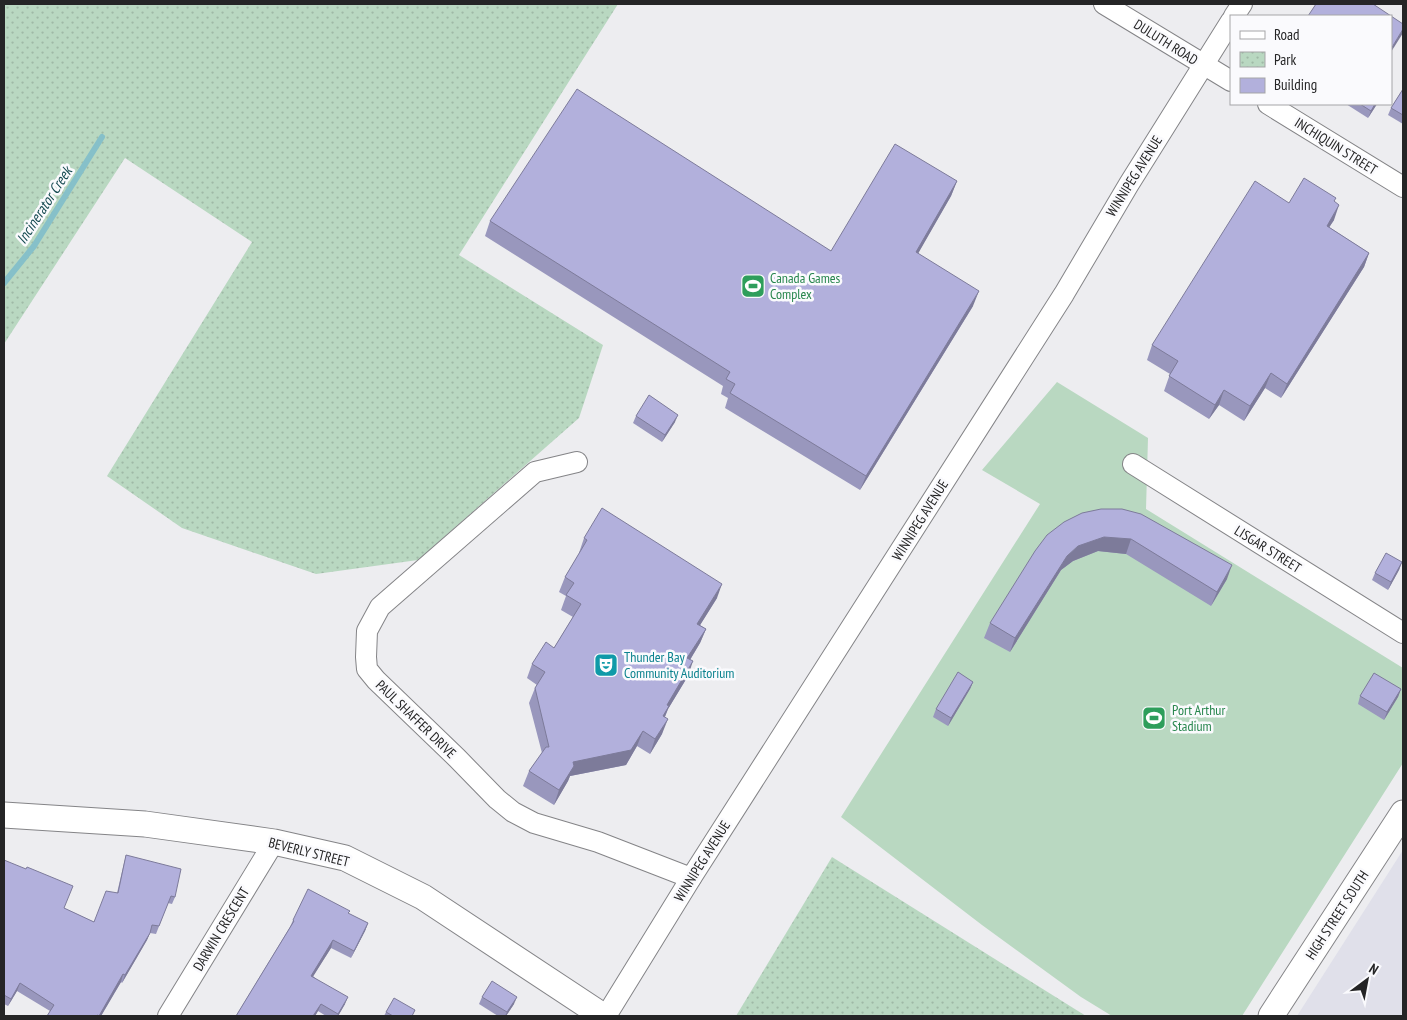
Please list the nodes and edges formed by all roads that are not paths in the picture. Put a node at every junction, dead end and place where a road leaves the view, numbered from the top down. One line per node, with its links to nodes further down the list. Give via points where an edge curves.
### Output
1 (1104, 4): 5 (street, DULUTH ROAD)
2 (1242, 4): 3 (street)
3 (1235, 15)
4 (1230, 23): 5 (street, WINNIPEG AVENUE)
5 (1204, 65): 6 (street); 15 (street, WINNIPEG AVENUE, via 1064,294)
6 (1230, 80)
7 (1270, 105): 8 (street, INCHIQUIN STREET)
8 (1403, 187)
9 (578, 462): 15 (street, PAUL SHAFFER DRIVE, via 535,472 380,607 367,631 366,669 514,812 534,823 598,842)
10 (1133, 464): 11 (street, LISGAR STREET)
11 (1403, 633)
12 (1403, 813): 18 (street, HIGH STREET SOUTH)
13 (4, 815): 14 (street, BEVERLY STREET, via 145,824)
14 (274, 842): 16 (street, DARWIN CRESCENT); 17 (street, BEVERLY STREET, via 345,858 423,897)
15 (692, 878): 17 (street, WINNIPEG AVENUE)
16 (168, 1016)
17 (604, 1016)
18 (1271, 1016)

